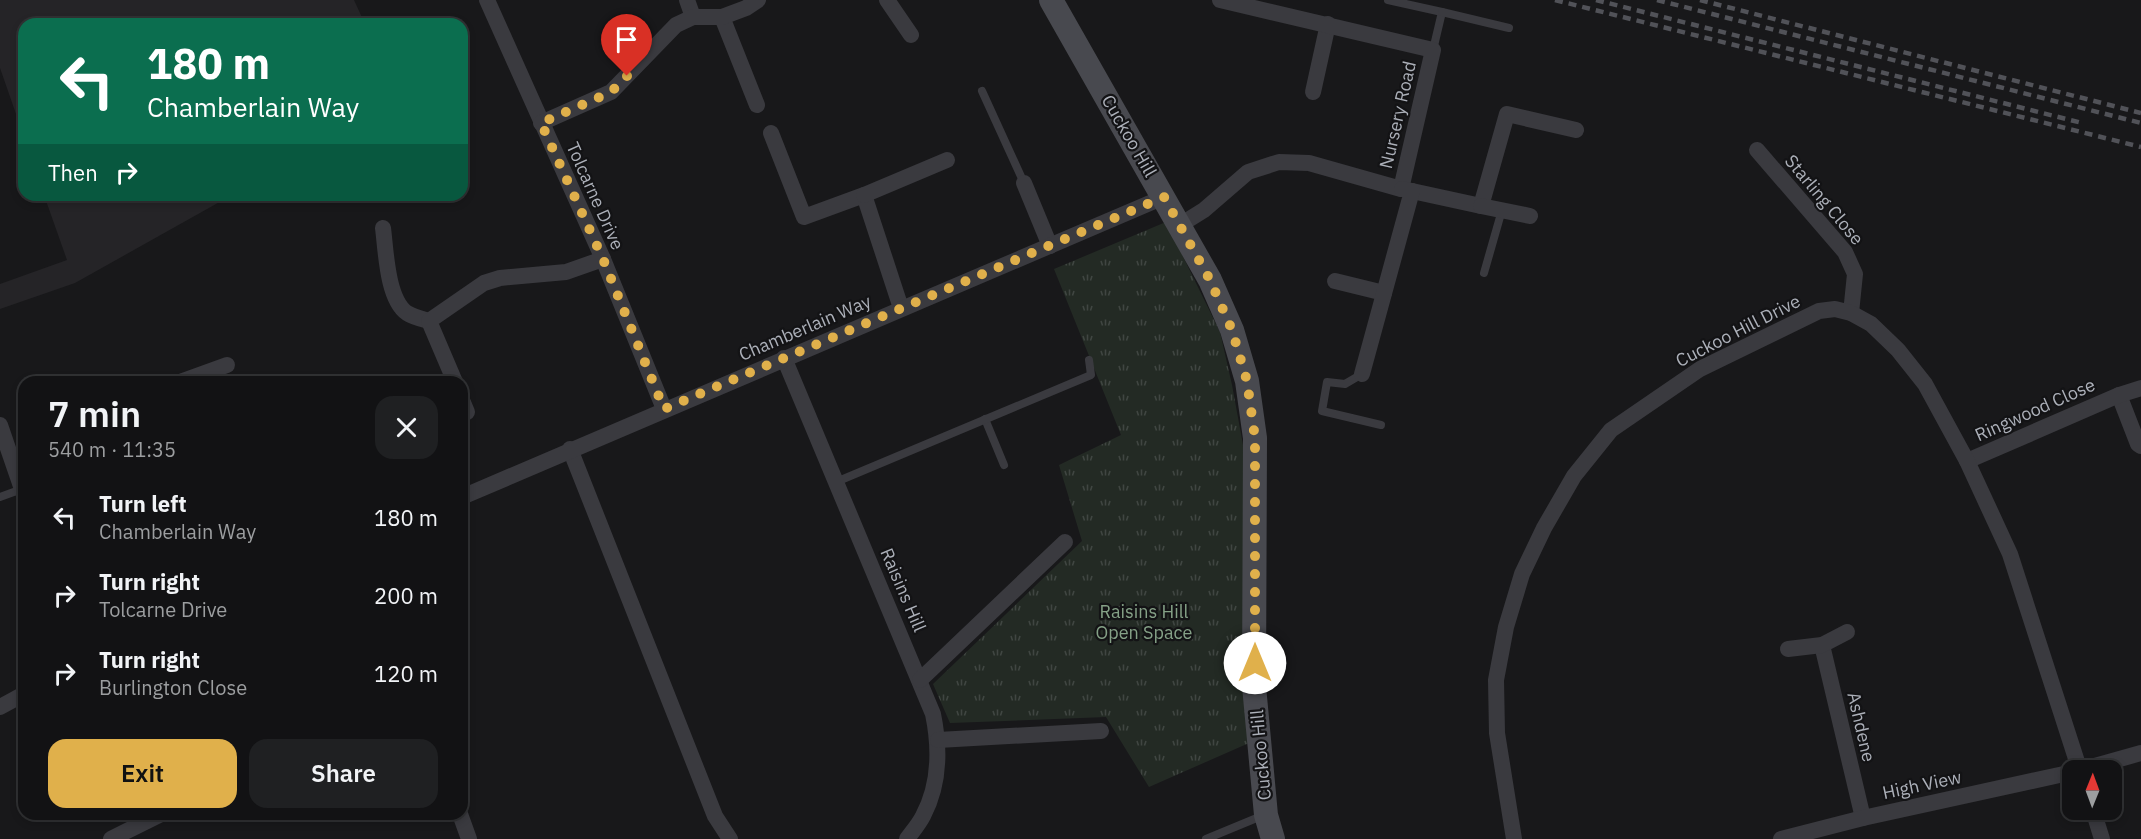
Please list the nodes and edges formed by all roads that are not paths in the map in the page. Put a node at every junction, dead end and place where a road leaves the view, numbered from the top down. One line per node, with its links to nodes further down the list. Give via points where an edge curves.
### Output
1 (487, 0): 18 (street, Tolcarne Drive)
2 (687, 0): 9 (street)
3 (758, 0): 10 (street)
4 (887, 0): 13 (street)
5 (1051, 0): 26 (main road, Cuckoo Hill)
6 (1388, 0): 8 (lane)
7 (1229, 1): 11 (street, Nursery Road)
8 (1442, 12): 12 (lane); 14 (lane)
9 (693, 17): 10 (street); 18 (street, via 676,26 611,92)
10 (722, 17): 17 (street)
11 (1328, 24): 14 (street, Nursery Road); 16 (street)
12 (1509, 28)
13 (911, 35)
14 (1433, 50): 24 (street, Nursery Road)
15 (982, 91): 23 (lane)
16 (1313, 92)
17 (757, 105)
18 (541, 123): 33 (street, Tolcarne Drive)
19 (1576, 130): 27 (street, via 1507,114)
20 (771, 132): 25 (street, via 804,217)
21 (1757, 150): 38 (street, Starling Close, via 1845,252 1855,274)
22 (947, 160): 25 (street)
23 (1024, 183): 32 (street)
24 (1407, 190): 27 (street, Nursery Road); 30 (street, Nursery Road, via 1309,162 1280,162 1248,172); 36 (street, Nursery Road)
25 (864, 195): 37 (street)
26 (1164, 197): 30 (main road, Cuckoo Hill); 32 (street, Chamberlain Way)
27 (1481, 206): 28 (street, Nursery Road)
28 (1502, 210): 29 (street, Nursery Road); 34 (lane)
29 (1530, 216)
30 (1180, 225): 76 (main road, Cuckoo Hill, via 1232,330 1247,381 1255,438 1254,686)
31 (383, 228): 39 (street, via 395,296 406,312)
32 (1050, 246): 37 (street, Chamberlain Way)
33 (603, 259): 39 (street, via 566,272 484,283); 48 (street, Tolcarne Drive)
34 (1484, 273)
35 (1335, 281): 36 (street)
36 (1384, 293): 43 (street, Nursery Road)
37 (901, 308): 40 (street, Chamberlain Way)
38 (1851, 313): 56 (street, Cuckoo Hill Drive, via 1871,324 1925,384); 87 (street, Cuckoo Hill Drive, via 1819,311 1700,369 1611,430 1574,476 1522,574 1496,680 1497,733)
39 (429, 321): 45 (street)
40 (784, 358): 48 (street, Chamberlain Way); 59 (street, Raisins Hill)
41 (1089, 360): 49 (lane, via 1091,375)
42 (226, 365): 44 (street)
43 (1362, 374): 51 (lane, via 1345,384 1328,382 1322,411)
44 (196, 376)
45 (452, 376)
46 (2141, 388): 47 (street, Ringwood Close)
47 (2119, 395): 54 (street, Ringwood Close); 56 (street, Ringwood Close)
48 (664, 409): 55 (street, Chamberlain Way)
49 (985, 419): 57 (lane); 59 (lane)
50 (0, 425): 53 (street)
51 (1381, 425)
52 (18, 442): 53 (street)
53 (8, 446): 58 (street)
54 (2141, 446)
55 (570, 449): 61 (street, Chamberlain Way); 83 (street, via 715,816)
56 (1966, 461): 73 (street, Cuckoo Hill Drive, via 2010,554)
57 (1004, 465)
58 (18, 477)
59 (836, 482): 67 (street, Raisins Hill)
60 (18, 493): 62 (lane)
61 (468, 493)
62 (0, 496)
63 (1065, 542): 67 (street)
64 (1847, 632): 65 (street)
65 (1822, 645): 66 (street); 77 (street, Ashdene)
66 (1788, 649)
67 (920, 680): 71 (street, Raisins Hill)
68 (18, 697): 69 (street)
69 (0, 706)
70 (1101, 731): 71 (street)
71 (939, 740): 84 (street, Raisins Hill, via 935,786 923,817)
72 (2141, 753): 74 (street, High View)
73 (2075, 760)
74 (2116, 760)
75 (2062, 774): 77 (street, High View)
76 (1266, 814): 85 (lane); 86 (main road, Cuckoo Hill)
77 (1863, 818): 88 (street, High View)
78 (149, 820): 81 (street)
79 (462, 820): 82 (street)
80 (2095, 820): 89 (street)
81 (111, 839)
82 (469, 839)
83 (730, 839)
84 (907, 839)
85 (1206, 839)
86 (1273, 839)
87 (1514, 839)
88 (1781, 839)
89 (2102, 839)

